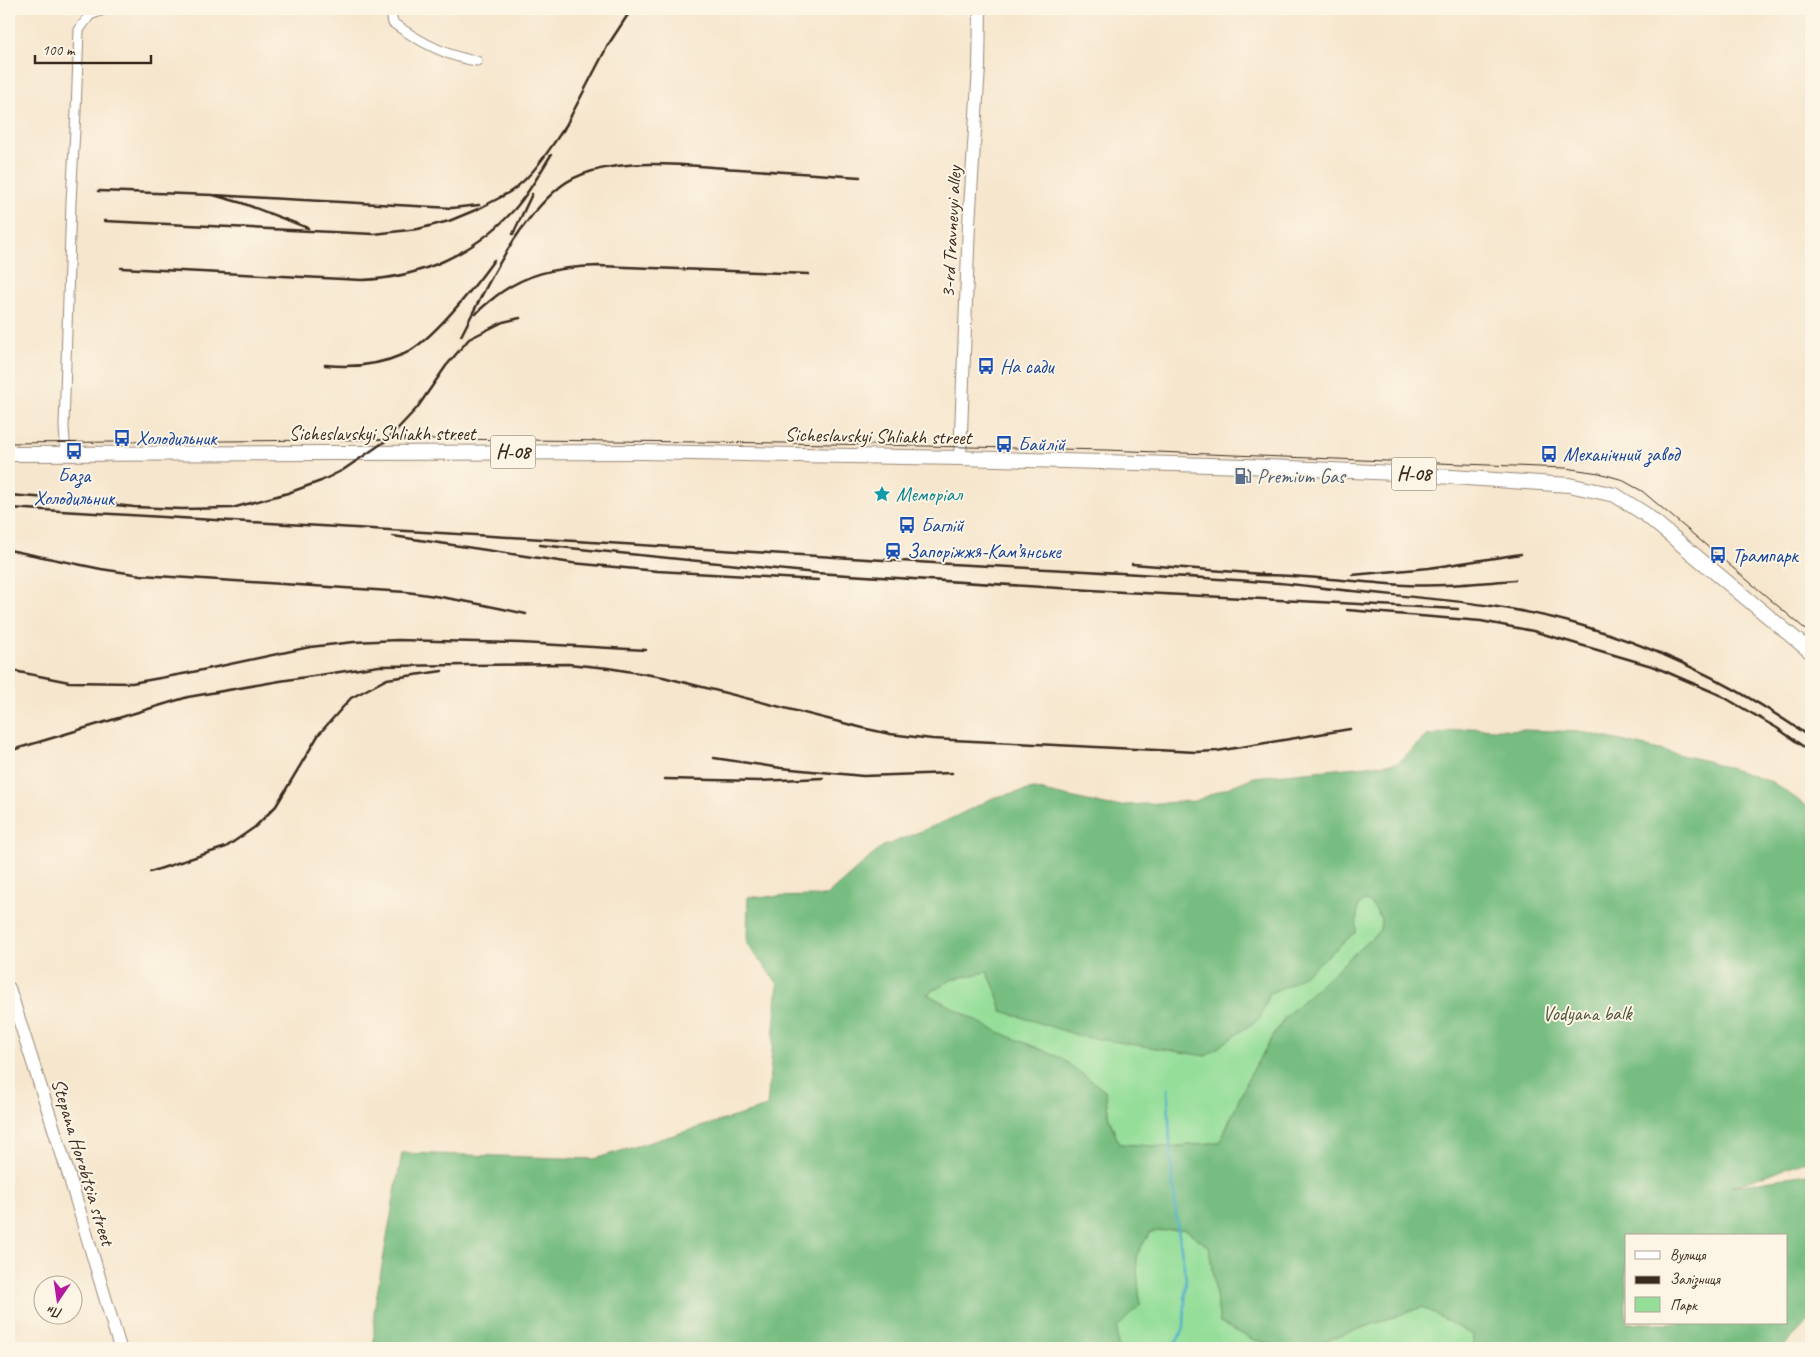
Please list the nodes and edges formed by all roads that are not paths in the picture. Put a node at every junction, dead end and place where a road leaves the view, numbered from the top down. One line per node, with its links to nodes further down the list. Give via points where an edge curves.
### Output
1 (106, 9): 6 (street, via 90,14 79,30 64,427)
2 (390, 9): 4 (street, via 393,23 407,33 435,48)
3 (980, 9): 8 (main road, 3-rd Travnevyi alley)
4 (477, 61)
5 (9, 454): 6 (main road, Sicheslavskyi Shliakh street / Н-08)
6 (66, 455): 7 (main road, Sicheslavskyi Shliakh street / Н-08); 8 (main road, Sicheslavskyi Shliakh street / Н-08, via 641,452)
7 (9, 458)
8 (960, 458): 9 (main road, Sicheslavskyi Shliakh street / Н-08, via 1394,473 1540,482 1606,492 1624,499 1645,514)
9 (1811, 652)
10 (9, 988): 11 (main road, Stepana Horobtsia street)
11 (120, 1348)

